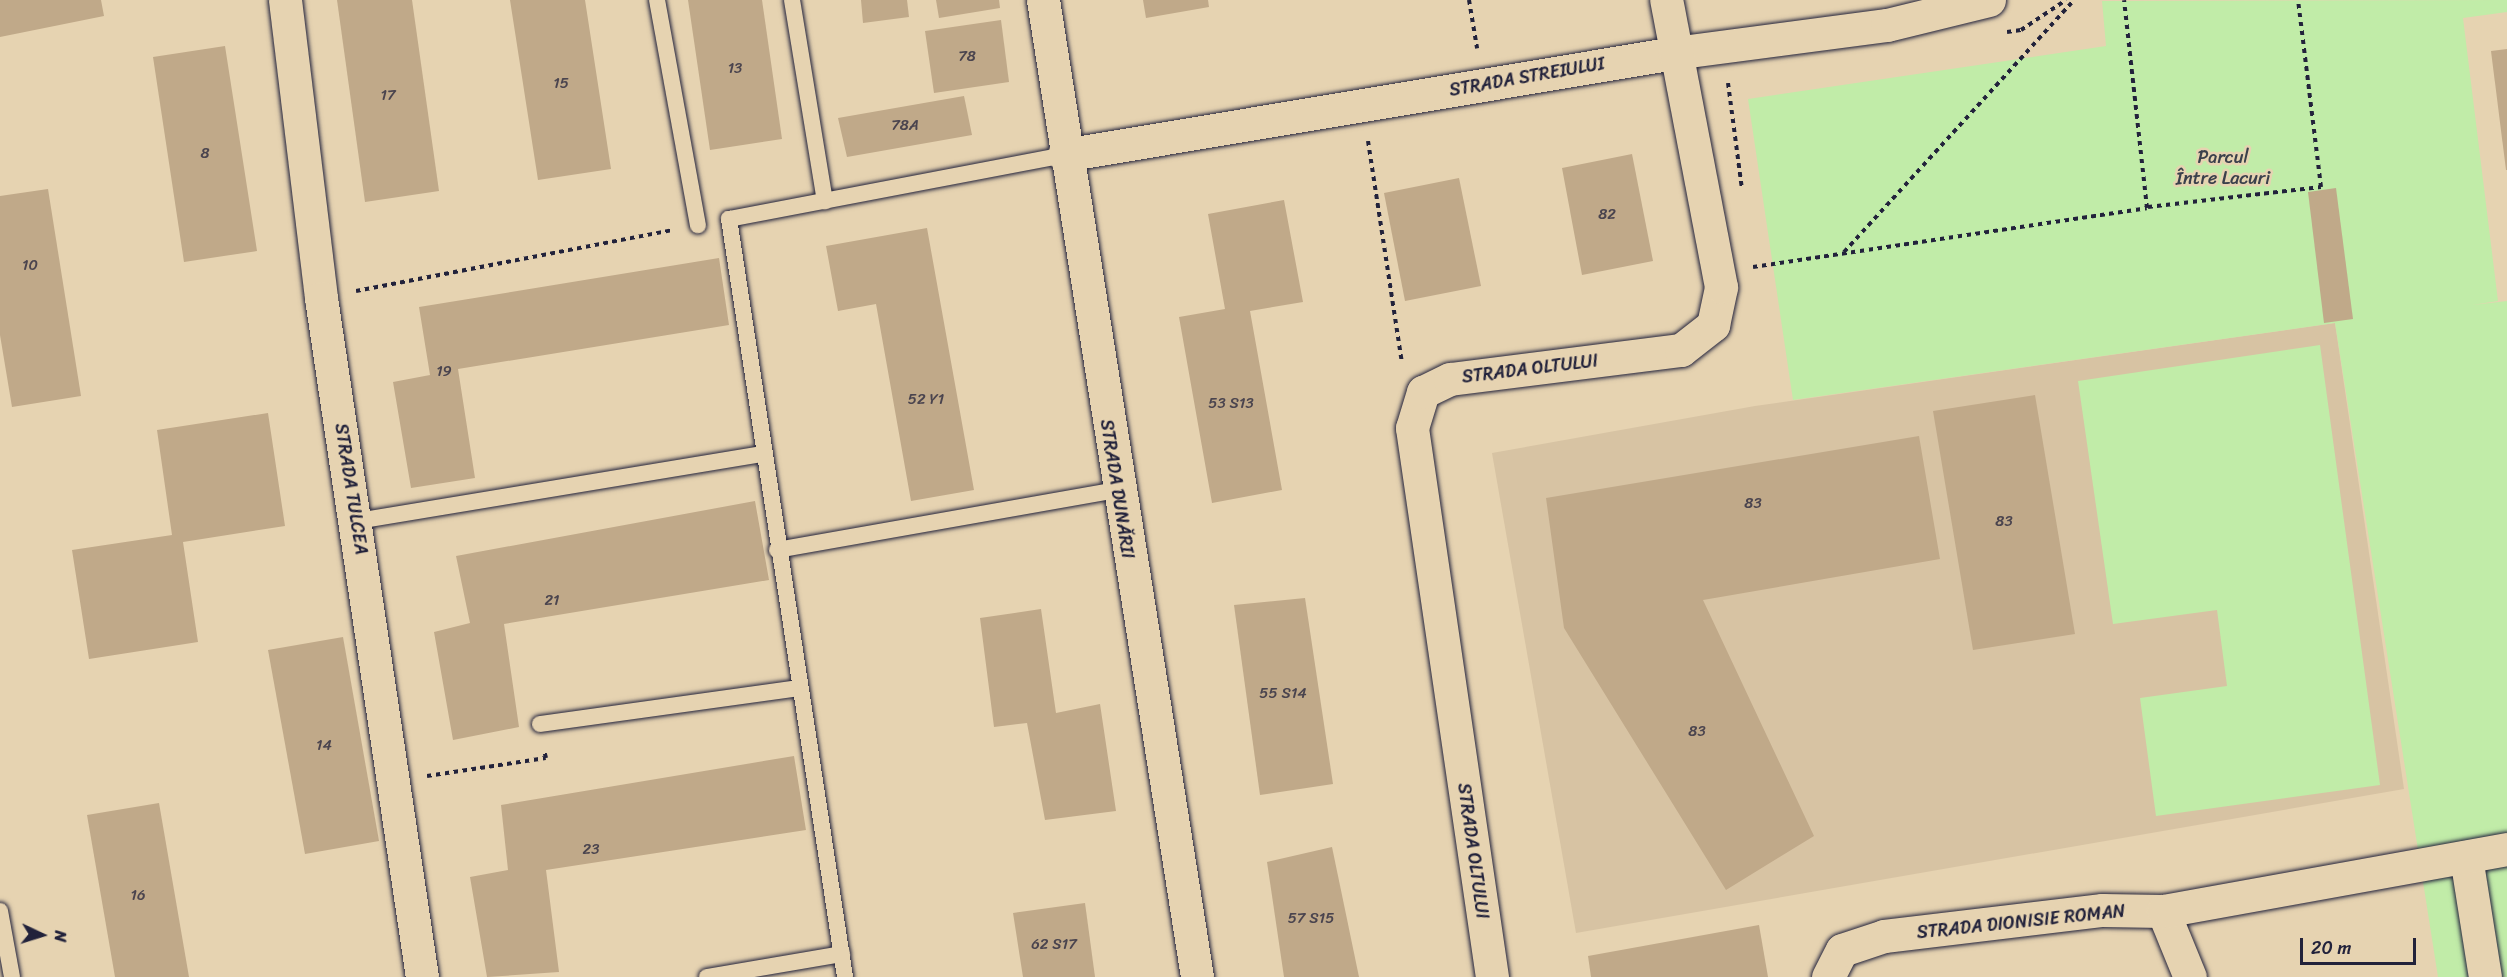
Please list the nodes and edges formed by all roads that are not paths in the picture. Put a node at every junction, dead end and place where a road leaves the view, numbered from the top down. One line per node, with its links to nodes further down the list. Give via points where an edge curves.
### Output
1 (285, 0): 13 (street, STRADA TULCEA, via 321,298)
2 (657, 0): 10 (lane)
3 (792, 0): 9 (lane)
4 (1043, 0): 8 (street, STRADA DUNĂRII)
5 (1666, 0): 7 (street, STRADA OLTULUI)
6 (1989, 0): 7 (street, STRADA STREIULUI, via 1887,25)
7 (1674, 53): 8 (street, STRADA STREIULUI); 27 (street, STRADA OLTULUI, via 1721,287 1713,325 1681,350 1450,379 1423,392 1412,428)
8 (1064, 155): 9 (lane); 12 (street, STRADA DUNĂRII)
9 (825, 201): 11 (lane, via 729,219)
10 (699, 225)
11 (762, 454): 13 (lane); 14 (lane)
12 (1117, 489): 14 (lane); 26 (street, STRADA DUNĂRII)
13 (357, 521): 23 (street, STRADA TULCEA)
14 (777, 550): 15 (lane)
15 (799, 688): 16 (lane); 21 (lane)
16 (540, 724)
17 (2507, 849): 18 (street, STRADA DIONISIE ROMAN)
18 (2466, 857): 20 (street, STRADA DIONISIE ROMAN); 30 (street)
19 (0, 911): 22 (lane)
20 (2163, 911): 28 (street, STRADA DIONISIE ROMAN, via 2102,910 1884,936 1842,950); 29 (street)
21 (842, 954): 24 (lane); 25 (lane)
22 (12, 977)
23 (422, 977)
24 (707, 977)
25 (845, 977)
26 (1197, 977)
27 (1492, 977)
28 (1828, 977)
29 (2190, 977)
30 (2485, 977)

